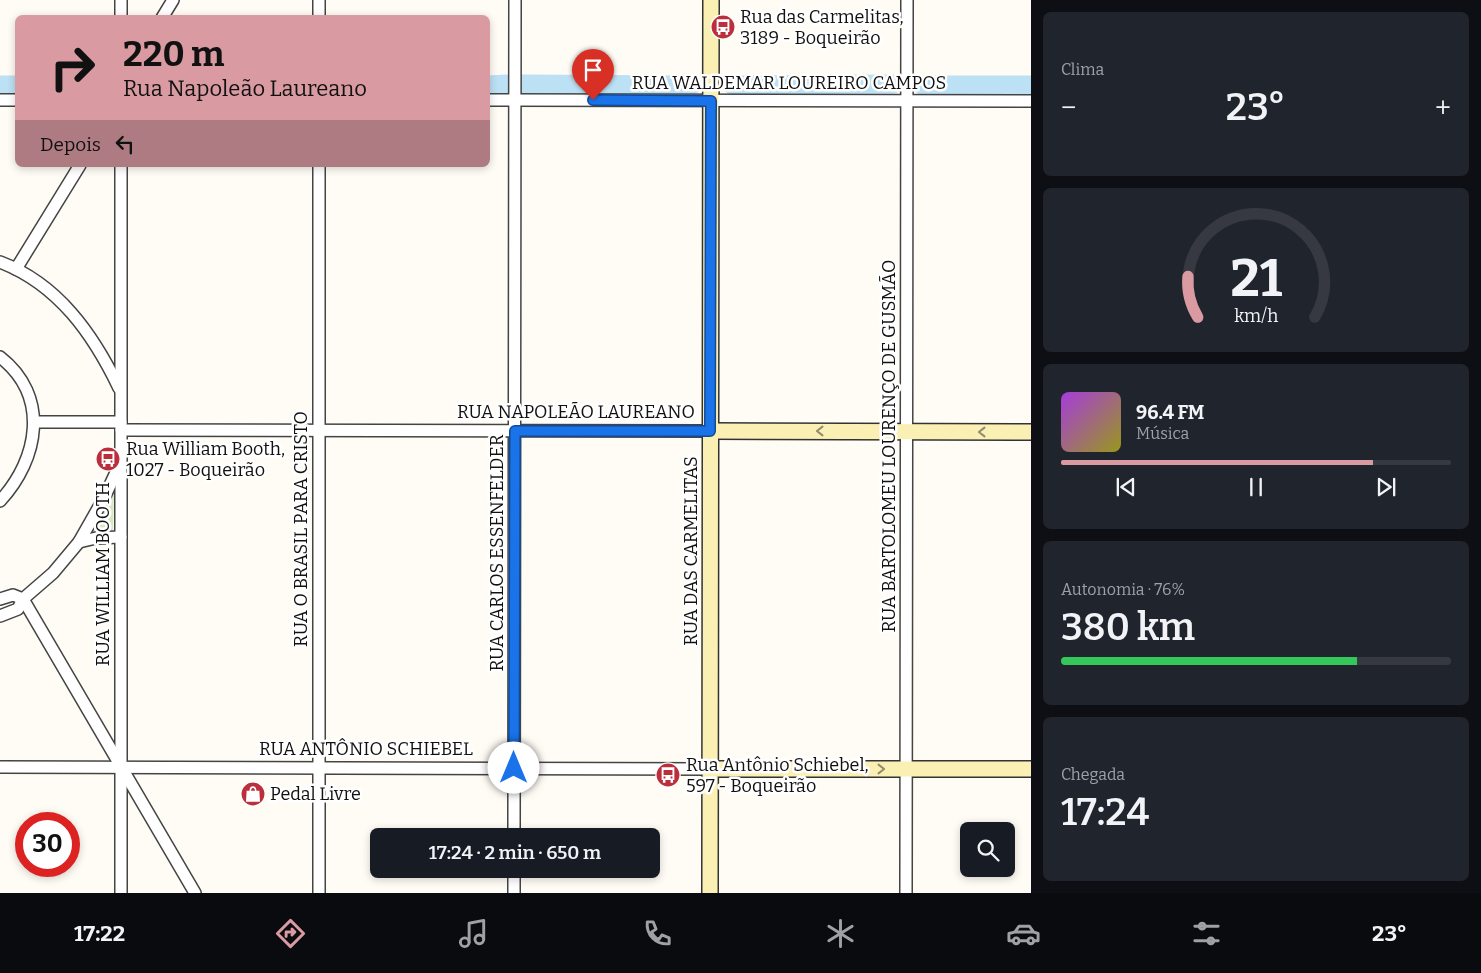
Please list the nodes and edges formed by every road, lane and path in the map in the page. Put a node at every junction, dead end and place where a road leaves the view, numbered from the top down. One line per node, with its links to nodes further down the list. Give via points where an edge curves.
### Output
1 (121, 0): 7 (street)
2 (173, 0): 8 (street)
3 (319, 0): 9 (street)
4 (515, 0): 13 (street, RUA CARLOS ESSENFELDER)
5 (711, 0): 14 (street, RUA DAS CARMELITAS)
6 (907, 0): 15 (street, RUA BARTOLOMEU LOURENÇO DE GUSMÃO)
7 (121, 15)
8 (164, 15)
9 (319, 15)
10 (0, 100): 11 (street)
11 (15, 100)
12 (490, 100): 13 (street, RUA WALDEMAR LOUREIRO CAMPOS)
13 (515, 100): 14 (street, RUA WALDEMAR LOUREIRO CAMPOS); 27 (street, RUA CARLOS ESSENFELDER)
14 (711, 101): 15 (street, RUA WALDEMAR LOUREIRO CAMPOS); 28 (street, RUA DAS CARMELITAS)
15 (907, 101): 16 (street, RUA WALDEMAR LOUREIRO CAMPOS); 29 (street, RUA BARTOLOMEU LOURENÇO DE GUSMÃO)
16 (1031, 101)
17 (79, 167): 21 (street)
18 (121, 167): 23 (street, RUA WILLIAM BOOTH)
19 (319, 167): 26 (street, RUA O BRASIL PARA CRISTO)
20 (0, 262): 21 (street)
21 (16, 269): 23 (street, via 34,278 67,307 97,347)
22 (0, 358): 24 (street, via 17,375 26,391)
23 (121, 391): 25 (street, RUA WILLIAM BOOTH)
24 (34, 422): 25 (street, RUA NAPOLEÃO LAUREANO); 32 (street, via 27,459 9,492)
25 (121, 426): 26 (street, RUA NAPOLEÃO LAUREANO); 31 (street, RUA WILLIAM BOOTH)
26 (319, 430): 27 (street, RUA NAPOLEÃO LAUREANO); 40 (street, RUA O BRASIL PARA CRISTO)
27 (515, 431): 28 (street, RUA NAPOLEÃO LAUREANO); 41 (street, RUA CARLOS ESSENFELDER)
28 (710, 431): 29 (street, RUA NAPOLEÃO LAUREANO, one-way to 28); 42 (street, RUA DAS CARMELITAS)
29 (906, 431): 30 (street, RUA NAPOLEÃO LAUREANO, one-way to 29); 43 (street, RUA BARTOLOMEU LOURENÇO DE GUSMÃO)
30 (1031, 432)
31 (121, 462): 33 (street, RUA WILLIAM BOOTH); 34 (street)
32 (0, 501)
33 (121, 536): 34 (street); 39 (street, RUA WILLIAM BOOTH)
34 (79, 542): 35 (street)
35 (23, 599): 36 (street, via 14,595); 37 (street, via 18,609); 39 (street)
36 (0, 600)
37 (0, 616)
38 (0, 767): 39 (street, RUA ANTÔNIO SCHIEBEL)
39 (122, 767): 40 (street, RUA ANTÔNIO SCHIEBEL); 47 (street, RUA WILLIAM BOOTH); 48 (street)
40 (319, 768): 41 (street, RUA ANTÔNIO SCHIEBEL); 49 (street, RUA O BRASIL PARA CRISTO)
41 (514, 768): 42 (street, RUA ANTÔNIO SCHIEBEL); 45 (street, RUA CARLOS ESSENFELDER)
42 (710, 769): 43 (street, RUA ANTÔNIO SCHIEBEL, one-way to 43); 51 (street, RUA DAS CARMELITAS)
43 (906, 769): 44 (street, RUA ANTÔNIO SCHIEBEL); 52 (street, RUA BARTOLOMEU LOURENÇO DE GUSMÃO)
44 (1031, 769)
45 (514, 828)
46 (514, 878): 50 (street)
47 (121, 893)
48 (195, 893)
49 (319, 893)
50 (514, 893)
51 (710, 893)
52 (906, 893)

